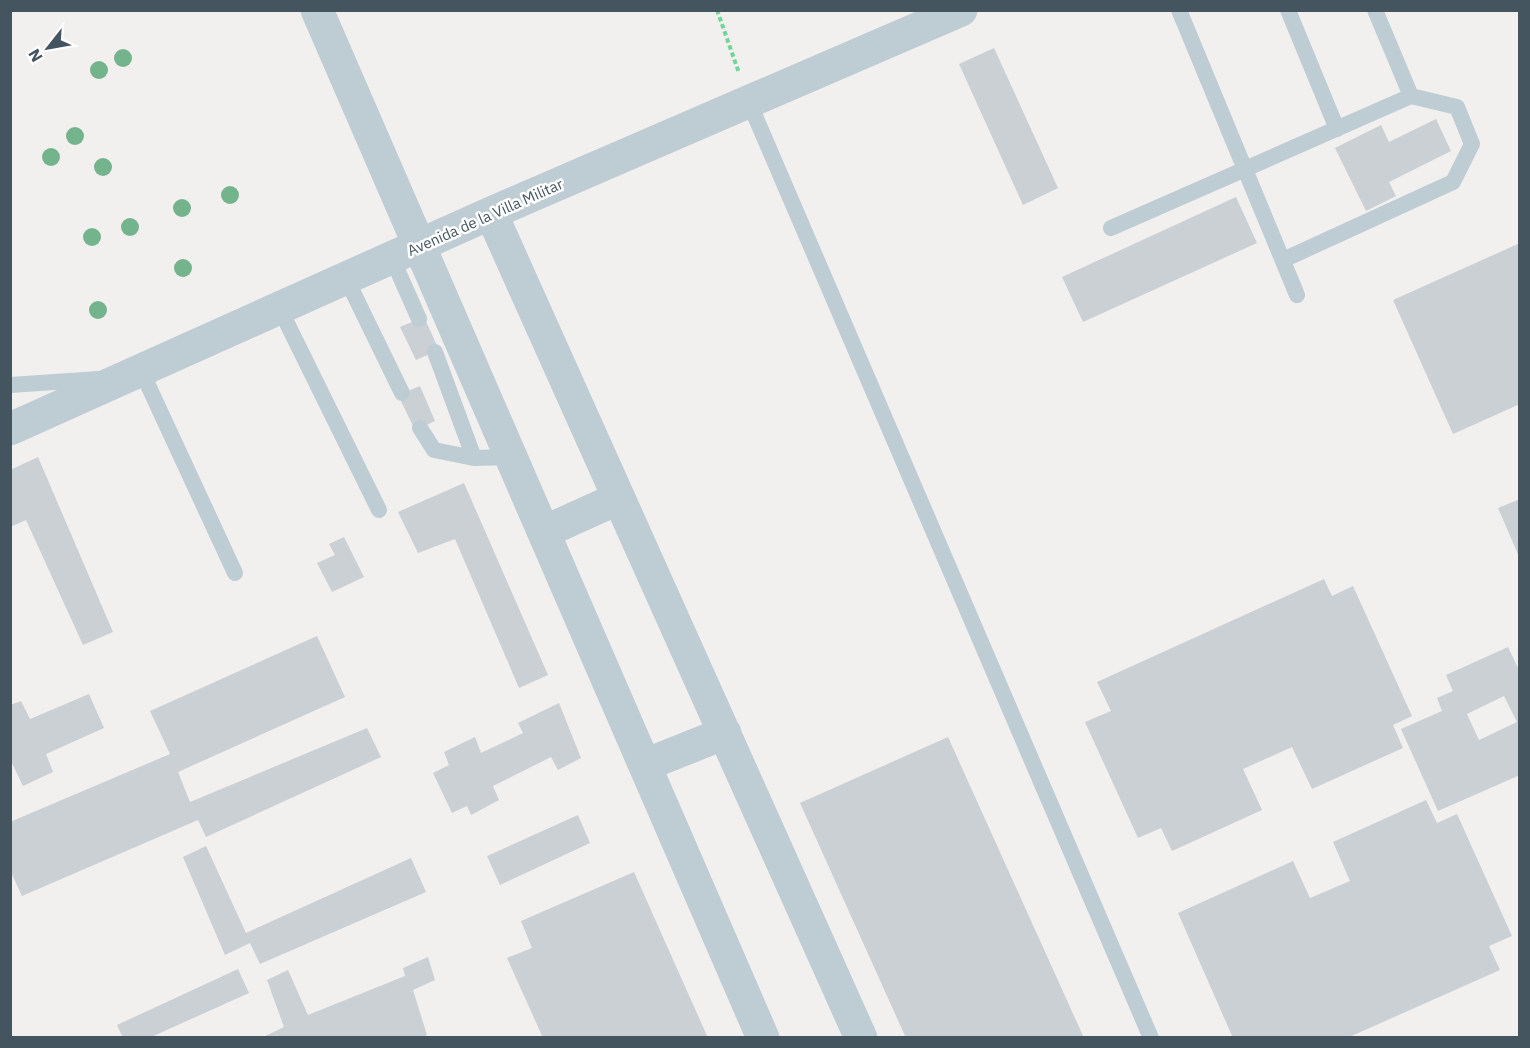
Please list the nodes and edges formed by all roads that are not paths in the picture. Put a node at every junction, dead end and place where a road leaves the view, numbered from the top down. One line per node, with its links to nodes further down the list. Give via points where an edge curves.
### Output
1 (317, 10): 12 (street)
2 (961, 10): 7 (street, Avenida de la Villa Militar)
3 (1179, 10): 9 (lane)
4 (1288, 10): 8 (lane)
5 (1375, 10): 6 (lane)
6 (1411, 96): 8 (lane); 13 (lane, via 1457,107 1472,144 1453,182)
7 (749, 102): 10 (street, Avenida de la Villa Militar); 34 (lane)
8 (1337, 129): 9 (lane)
9 (1245, 169): 11 (lane); 13 (lane)
10 (491, 213): 12 (street, Avenida de la Villa Militar); 26 (street)
11 (1111, 228)
12 (406, 252): 14 (street, Avenida de la Villa Militar); 17 (lane); 24 (street)
13 (1282, 260): 15 (lane)
14 (346, 278): 16 (street, Avenida de la Villa Militar); 21 (lane)
15 (1297, 294)
16 (279, 307): 19 (street, Avenida de la Villa Militar); 27 (lane)
17 (419, 319)
18 (435, 351): 25 (lane)
19 (132, 373): 20 (lane); 23 (street, Avenida de la Villa Militar); 29 (lane)
20 (10, 385)
21 (402, 393)
22 (420, 428): 25 (lane, via 434,450)
23 (10, 429)
24 (511, 457): 25 (lane); 28 (street)
25 (474, 458)
26 (619, 498): 28 (street); 30 (street)
27 (379, 510)
28 (544, 532): 31 (street)
29 (235, 573)
30 (724, 733): 31 (street); 33 (street)
31 (645, 765): 32 (street)
32 (763, 1038)
33 (861, 1038)
34 (1151, 1038)

